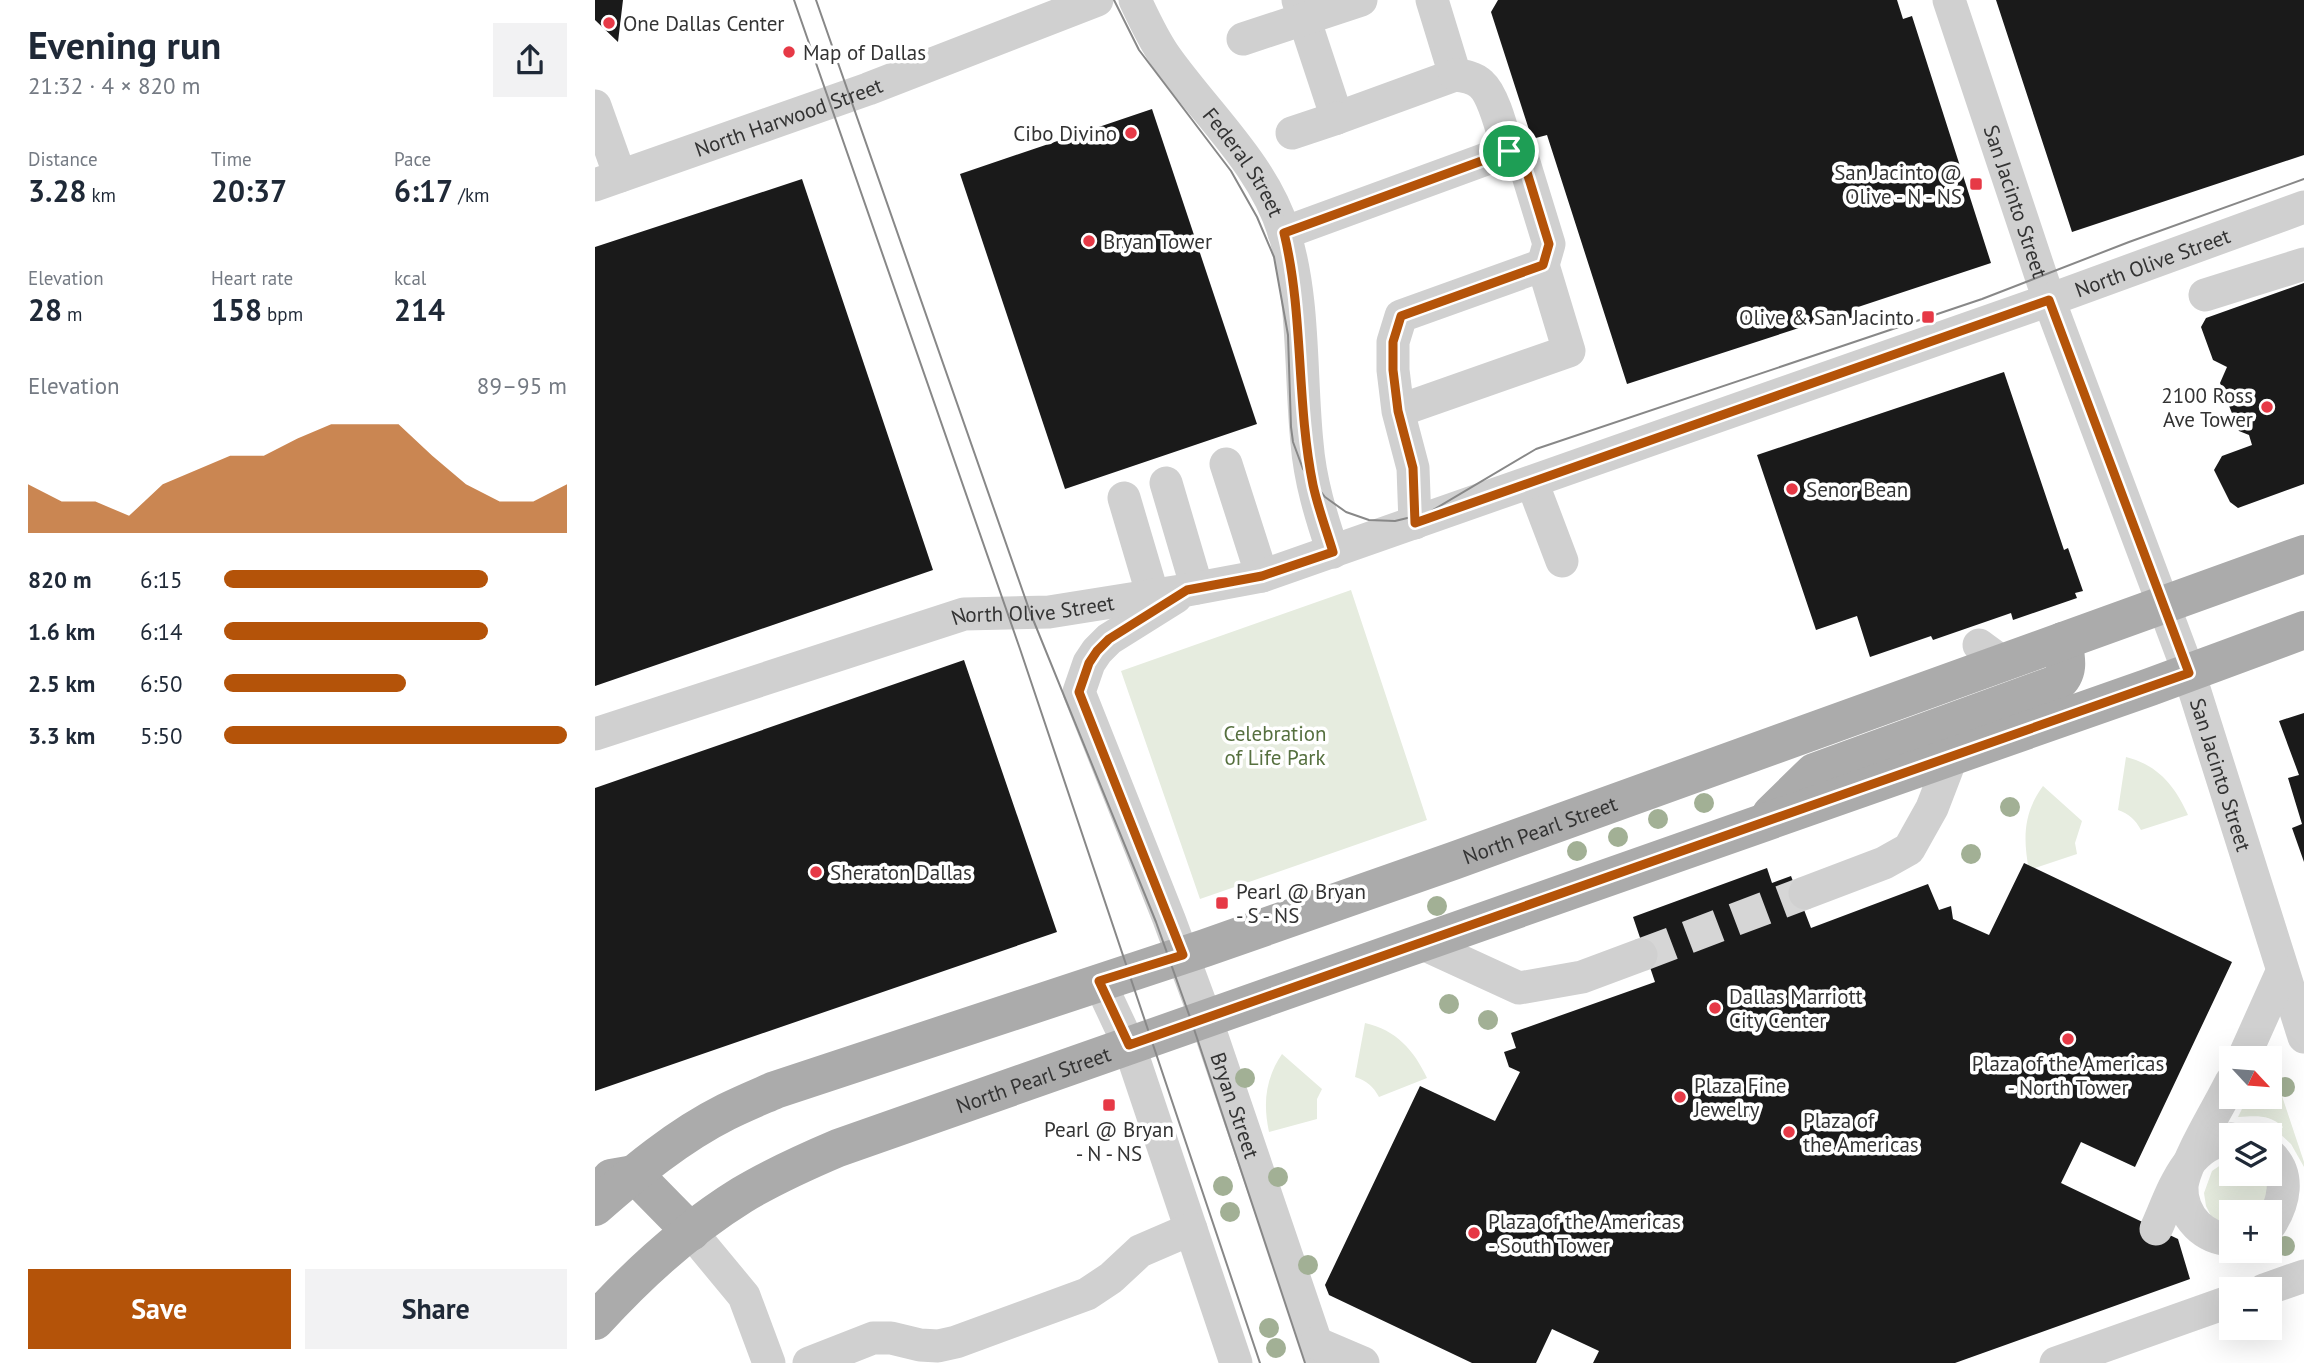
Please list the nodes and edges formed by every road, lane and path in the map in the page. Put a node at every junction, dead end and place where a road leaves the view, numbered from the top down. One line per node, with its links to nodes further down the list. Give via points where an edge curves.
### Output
1 (1097, 0): 13 (street, North Harwood Street, via 869,89)
2 (1135, 0): 15 (street, Federal Street, via 1167,59 1263,184)
3 (1361, 0): 6 (street)
4 (1431, 0): 8 (street)
5 (1949, 0): 19 (street, San Jacinto Street)
6 (1302, 9): 7 (street); 10 (street)
7 (1243, 39)
8 (1455, 75): 10 (street); 12 (street, via 1480,82 1487,91)
9 (595, 106): 13 (street)
10 (1337, 118): 11 (street)
11 (1292, 133)
12 (1509, 151): 15 (street); 17 (street, via 1522,156 1549,244)
13 (607, 180)
14 (2304, 207): 19 (street, North Olive Street)
15 (1284, 233): 26 (street, Federal Street, via 1297,300 1307,446)
16 (2304, 264): 18 (street)
17 (1543, 265): 20 (street, via 1401,316 1393,342); 20 (street, via 1569,351)
18 (2205, 295)
19 (2049, 300): 22 (street, North Olive Street); 32 (street, San Jacinto Street)
20 (1398, 411): 25 (street, via 1413,468)
21 (1226, 464): 29 (street)
22 (1532, 482): 25 (street, North Olive Street); 28 (street)
23 (1166, 483): 30 (street)
24 (1124, 498): 31 (street)
25 (1415, 523): 26 (street, North Olive Street)
26 (1333, 552): 29 (street, North Olive Street)
27 (2304, 554): 32 (main road, North Pearl Street)
28 (1562, 561)
29 (1262, 576): 30 (street, North Olive Street)
30 (1192, 589): 31 (street, North Olive Street); 41 (street, Bryan Street, via 1109,639 1089,663 1079,692)
31 (1153, 596): 36 (street, North Olive Street, via 1049,612 964,614)
32 (2163, 606): 34 (main road, North Pearl Street); 35 (street, San Jacinto Street)
33 (2304, 630): 35 (main road, North Pearl Street)
34 (2063, 640): 38 (main road, via 2067,669 2056,684 1814,772); 41 (main road, North Pearl Street, via 1994,651 1453,861)
35 (2189, 673): 37 (main road, North Pearl Street); 43 (street, San Jacinto Street)
36 (595, 734)
37 (1952, 756): 38 (main road, North Pearl Street); 39 (street, via 1932,808 1909,849)
38 (1762, 823): 40 (main road, North Pearl Street)
39 (1805, 893)
40 (1421, 943): 42 (street, via 1519,988 1583,977); 45 (main road, North Pearl Street)
41 (1183, 955): 44 (main road, North Pearl Street); 45 (street, Bryan Street)
42 (1641, 955)
43 (2282, 972): 46 (street, San Jacinto Street); 48 (street)
44 (1099, 981): 47 (street); 51 (main road, North Pearl Street, via 775,1090 725,1112)
45 (1206, 1019): 47 (main road, North Pearl Street); 64 (street, Bryan Street)
46 (2304, 1037)
47 (1129, 1045): 56 (street); 58 (main road, North Pearl Street, via 838,1148 741,1196)
48 (2249, 1046)
49 (2219, 1105): 59 (street, via 2182,1186 2191,1219)
50 (2219, 1142): 57 (street, bridge, via 2196,1154 2184,1170)
51 (633, 1174): 53 (main road); 55 (main road, North Pearl Street); 58 (main road)
52 (2282, 1175): 54 (street)
53 (595, 1182)
54 (2282, 1200)
55 (595, 1207)
56 (1191, 1229): 66 (street, via 1140,1251 1087,1294 957,1342 929,1346 873,1338); 67 (street)
57 (2156, 1229)
58 (691, 1232): 63 (main road, North Pearl Street); 65 (street, via 744,1296)
59 (2219, 1239)
60 (2304, 1276): 61 (street)
61 (2282, 1284)
62 (2219, 1305): 69 (street)
63 (595, 1321)
64 (1320, 1353): 68 (street)
65 (769, 1363)
66 (809, 1363)
67 (1236, 1363)
68 (1363, 1363)
69 (2056, 1363)

